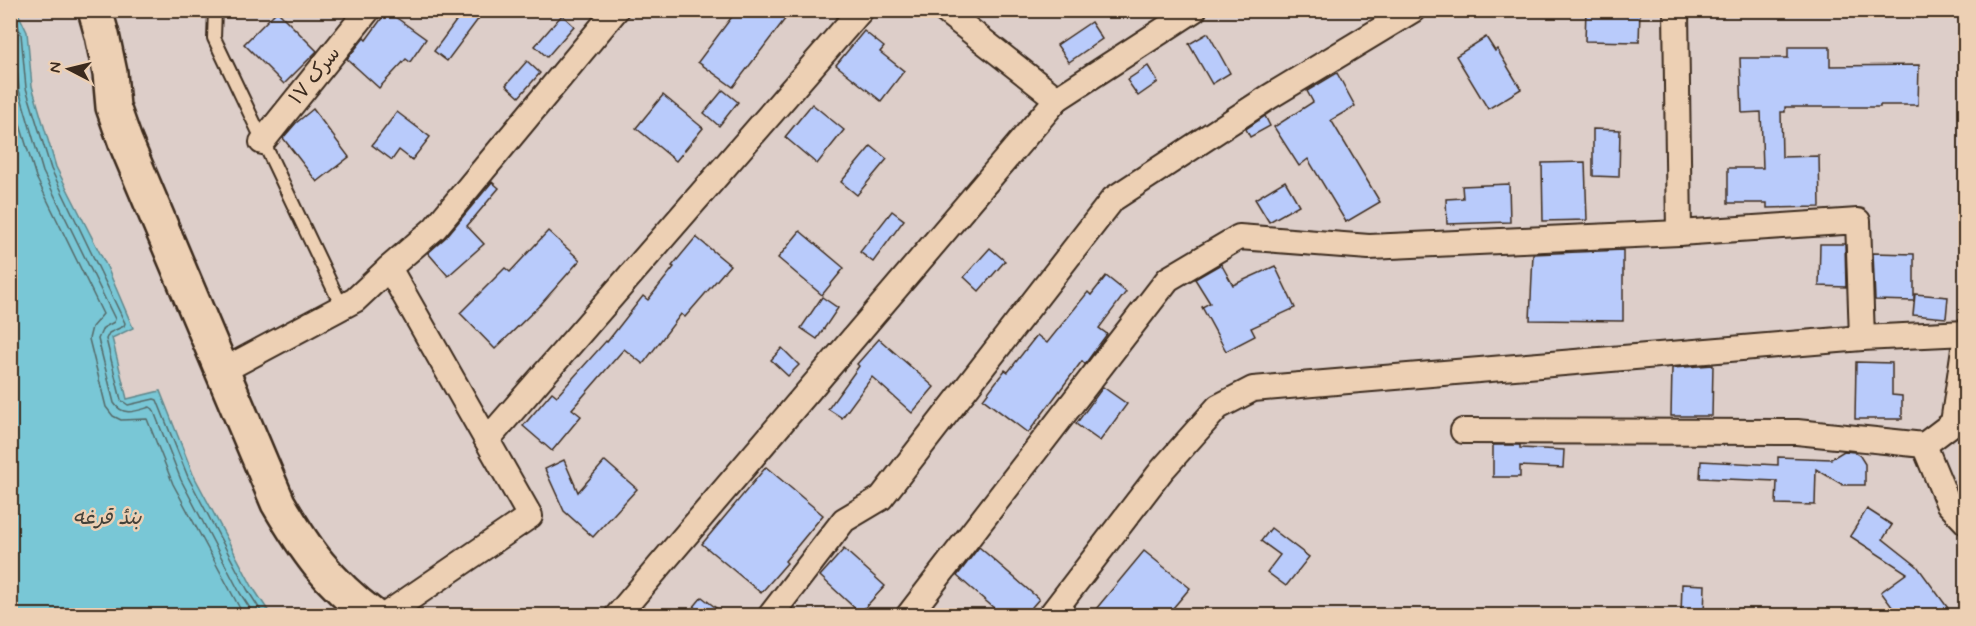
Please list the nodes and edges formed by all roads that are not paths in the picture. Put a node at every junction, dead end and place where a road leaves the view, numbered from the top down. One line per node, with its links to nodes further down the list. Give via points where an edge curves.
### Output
1 (95, 10): 17 (main road, via 110,73 113,107)
2 (215, 10): 11 (lane, via 214,38)
3 (368, 10): 11 (street, سرک ۱۷)
4 (616, 10): 13 (street, via 435,228)
5 (861, 10): 19 (street)
6 (944, 10): 10 (street)
7 (1194, 10): 10 (street)
8 (1413, 10): 25 (street, via 1269,97 1113,199 881,498 844,520)
9 (1676, 10): 12 (street)
10 (1056, 99): 24 (street)
11 (262, 142): 14 (lane)
12 (1680, 233): 16 (street, via 1858,221); 26 (street, via 1369,247 1239,237 1168,279)
13 (389, 268): 14 (street); 19 (street)
14 (342, 307): 17 (street)
15 (1965, 334): 16 (street); 20 (street, via 1953,423)
16 (1862, 338): 27 (street, via 1253,390 1218,407 1162,470)
17 (222, 371): 22 (main road, via 278,503 302,545 351,599)
18 (1463, 431): 20 (street, via 1797,432)
19 (487, 440): 23 (street, via 530,516)
20 (1924, 445): 21 (street, via 1948,503)
21 (1965, 522)
22 (373, 615)
23 (384, 615)
24 (617, 615)
25 (770, 615)
26 (908, 615)
27 (1050, 615)

